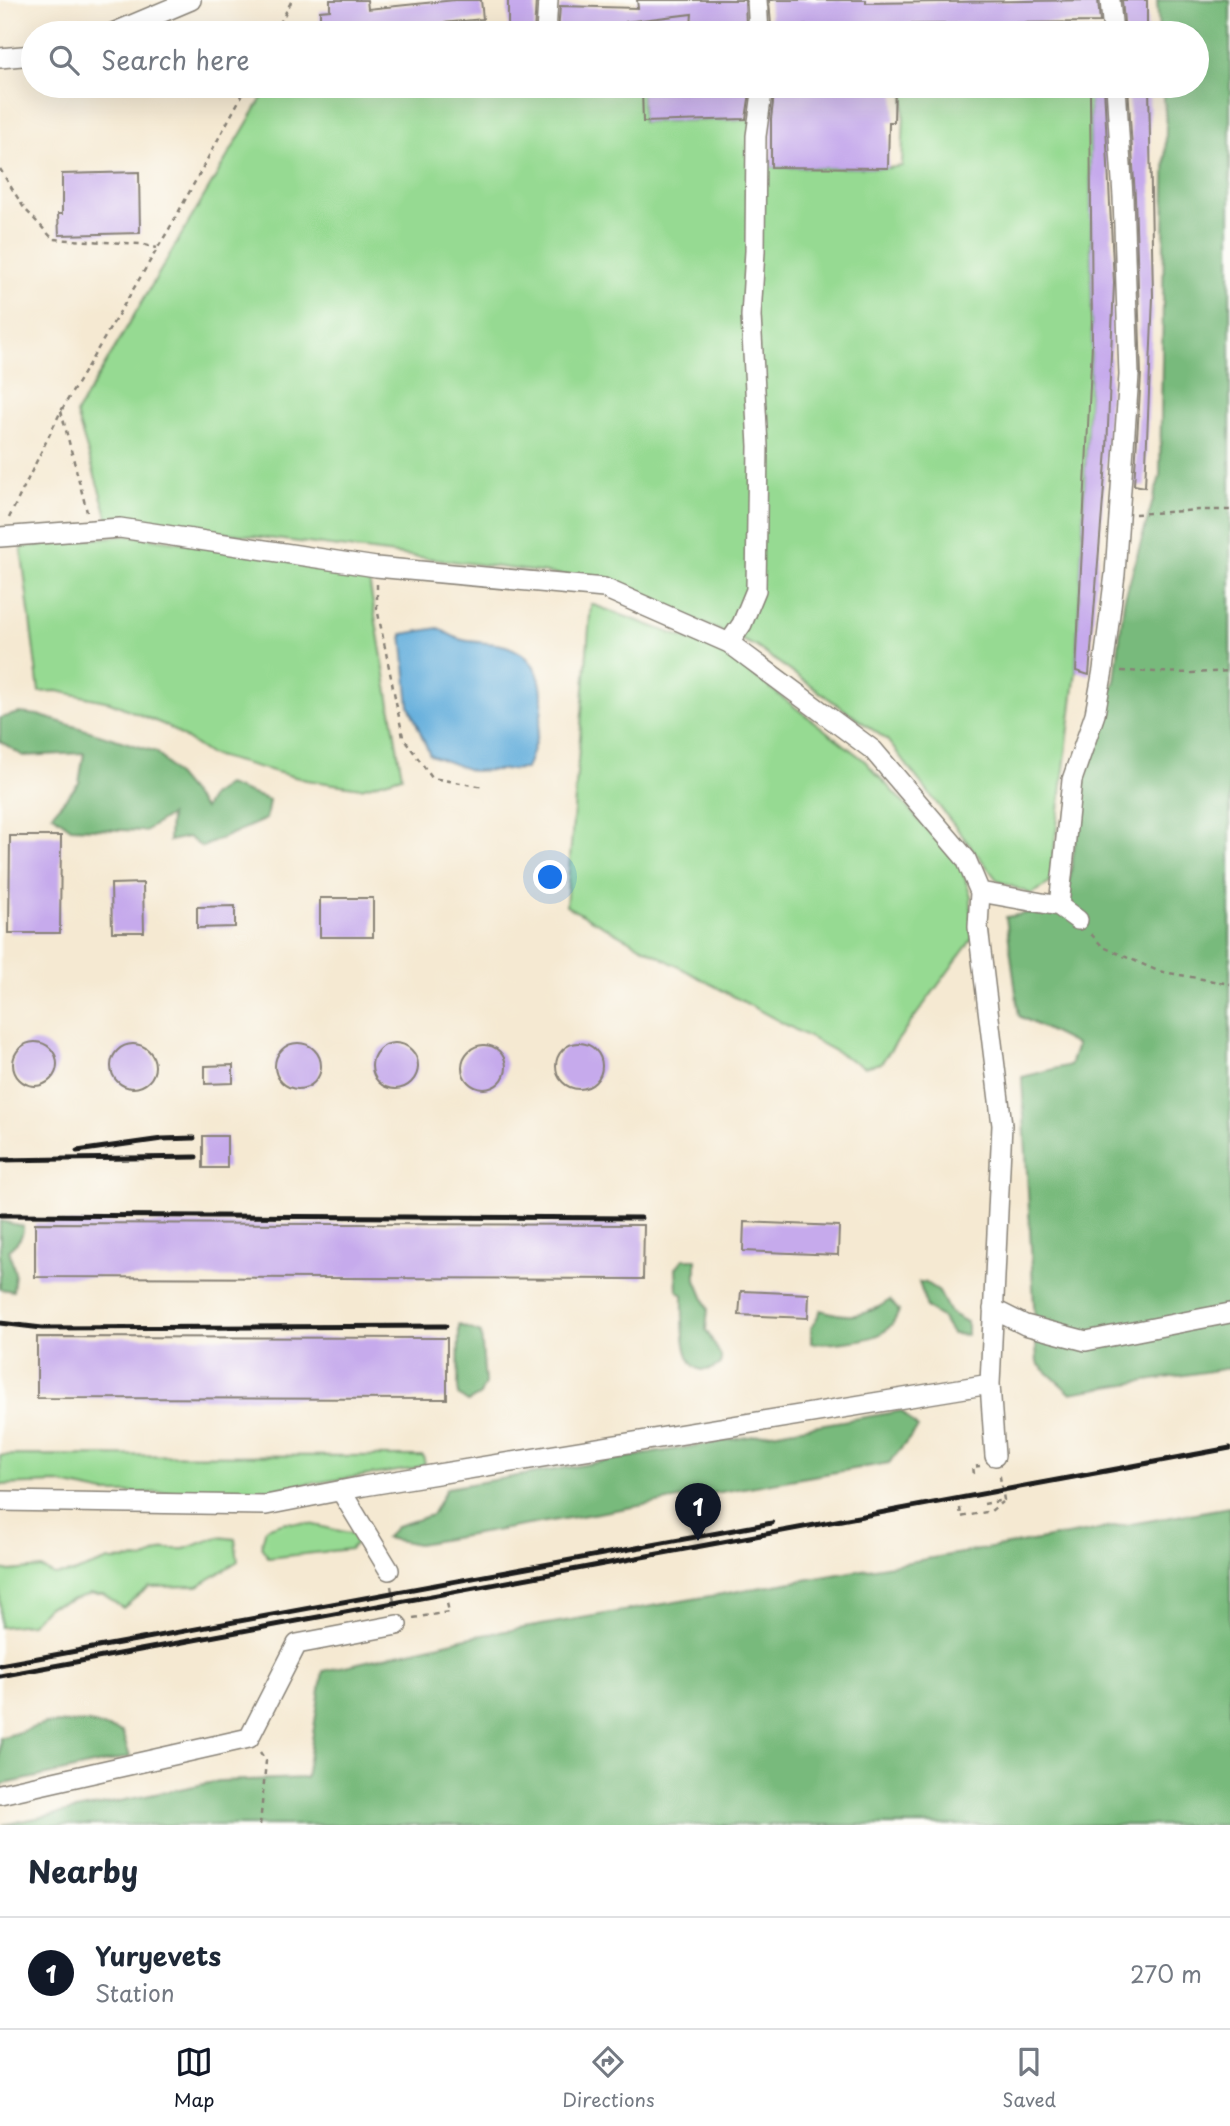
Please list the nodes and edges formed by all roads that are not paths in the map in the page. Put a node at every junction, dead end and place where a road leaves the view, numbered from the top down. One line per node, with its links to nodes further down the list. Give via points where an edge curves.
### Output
1 (191, 0): 5 (street)
2 (548, 0): 6 (street)
3 (757, 0): 7 (street)
4 (1110, 0): 8 (street)
5 (141, 21)
6 (547, 21)
7 (758, 21)
8 (1112, 21)
9 (21, 56): 10 (street)
10 (0, 58)
11 (761, 98): 14 (street, via 756,136 751,316 758,446 756,590)
12 (1117, 98): 16 (street, via 1129,375 1115,574 1095,714 1072,780)
13 (0, 537): 14 (street, via 120,528 376,567 604,589)
14 (729, 643): 15 (street, via 873,750 966,859)
15 (980, 892): 16 (street); 18 (street, via 978,926 1002,1125)
16 (1059, 906): 17 (street)
17 (1078, 920)
18 (993, 1309): 19 (street, via 1026,1325 1086,1340); 20 (street)
19 (1230, 1313)
20 (990, 1384): 21 (street); 22 (street)
21 (995, 1456)
22 (341, 1491): 23 (street, via 266,1505); 24 (street)
23 (0, 1501)
24 (389, 1570)
25 (401, 1619): 26 (street, via 297,1644 249,1738)
26 (0, 1794)

